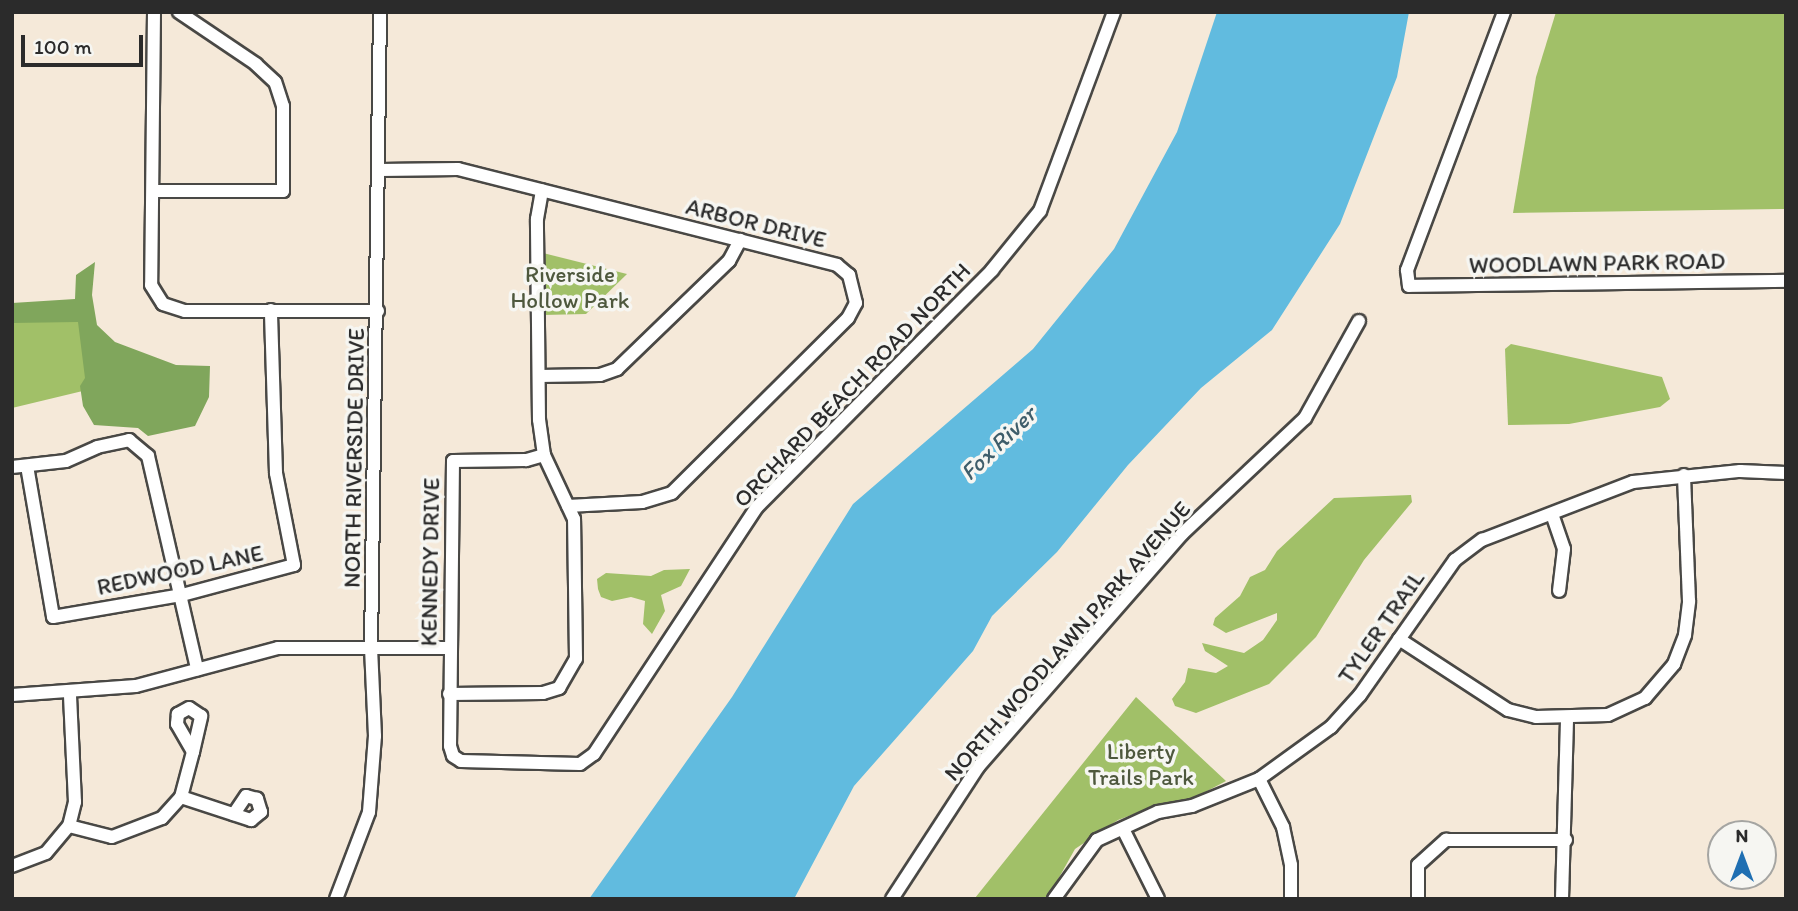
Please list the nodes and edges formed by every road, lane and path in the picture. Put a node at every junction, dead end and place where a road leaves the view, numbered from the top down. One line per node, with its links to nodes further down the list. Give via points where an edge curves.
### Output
1 (154, 12): 8 (street)
2 (178, 12): 8 (street, via 275,82 283,106 284,191)
3 (380, 12): 6 (street, NORTH RIVERSIDE DRIVE)
4 (1114, 12): 33 (street, ORCHARD BEACH ROAD NORTH, via 1040,211 973,290 757,507 594,754 580,764 471,763)
5 (1504, 12): 10 (street, WOODLAWN PARK ROAD, via 1407,270 1409,286)
6 (380, 170): 7 (street, ARBOR DRIVE, via 458,169); 12 (street, NORTH RIVERSIDE DRIVE)
7 (542, 190): 9 (street, ARBOR DRIVE); 14 (street, via 537,219)
8 (153, 191): 11 (street, via 151,285 163,304 185,311)
9 (740, 240): 14 (street, via 729,261 617,369 600,375); 20 (street, ARBOR DRIVE, via 837,265 856,288 856,303 848,318 672,493 642,502)
10 (1786, 281)
11 (271, 310): 12 (street); 23 (street, REDWOOD LANE, via 276,473 294,565)
12 (378, 311): 25 (street, NORTH RIVERSIDE DRIVE)
13 (1359, 321): 42 (street, NORTH WOODLAWN PARK AVENUE, via 1305,418 1182,534 978,768)
14 (539, 376): 15 (street)
15 (544, 455): 20 (street); 26 (street, KENNEDY DRIVE, via 526,460 453,461)
16 (27, 466): 17 (street); 23 (street, via 66,461 129,440 148,456); 23 (street, REDWOOD LANE, via 53,617)
17 (12, 467)
18 (1786, 473): 19 (street, TYLER TRAIL)
19 (1684, 475): 21 (street, TYLER TRAIL, via 1633,482); 31 (street, via 1689,601 1685,635 1674,664 1645,698 1608,715)
20 (568, 506): 29 (street, via 574,519 576,659 569,676 559,688 543,693)
21 (1552, 514): 22 (street, via 1564,549); 24 (street, TYLER TRAIL, via 1482,540 1455,560)
22 (1559, 590)
23 (182, 595): 27 (street)
24 (1399, 639): 31 (street, via 1508,710); 34 (street, TYLER TRAIL, via 1331,727)
25 (371, 648): 26 (street); 27 (street, via 278,648); 41 (street, NORTH RIVERSIDE DRIVE, via 375,736 369,812)
26 (448, 648): 29 (street, KENNEDY DRIVE)
27 (197, 669): 28 (street, via 136,686)
28 (70, 694): 30 (street); 37 (street, via 75,802)
29 (449, 694): 33 (street, KENNEDY DRIVE)
30 (12, 695)
31 (1567, 719): 39 (street)
32 (193, 752): 35 (street)
33 (453, 756)
34 (1259, 779): 38 (street, TYLER TRAIL, via 1192,806 1158,812); 45 (street, via 1283,827 1291,865)
35 (181, 797): 36 (street); 37 (street, via 162,818 125,834 99,836)
36 (234, 814)
37 (69, 826): 40 (street, via 46,853)
38 (1123, 829): 43 (street, TYLER TRAIL, via 1097,840); 44 (street)
39 (1566, 840): 46 (street, via 1446,840 1418,865); 47 (street)
40 (12, 866)
41 (336, 899)
42 (892, 899)
43 (1054, 899)
44 (1158, 899)
45 (1291, 899)
46 (1418, 899)
47 (1562, 899)

